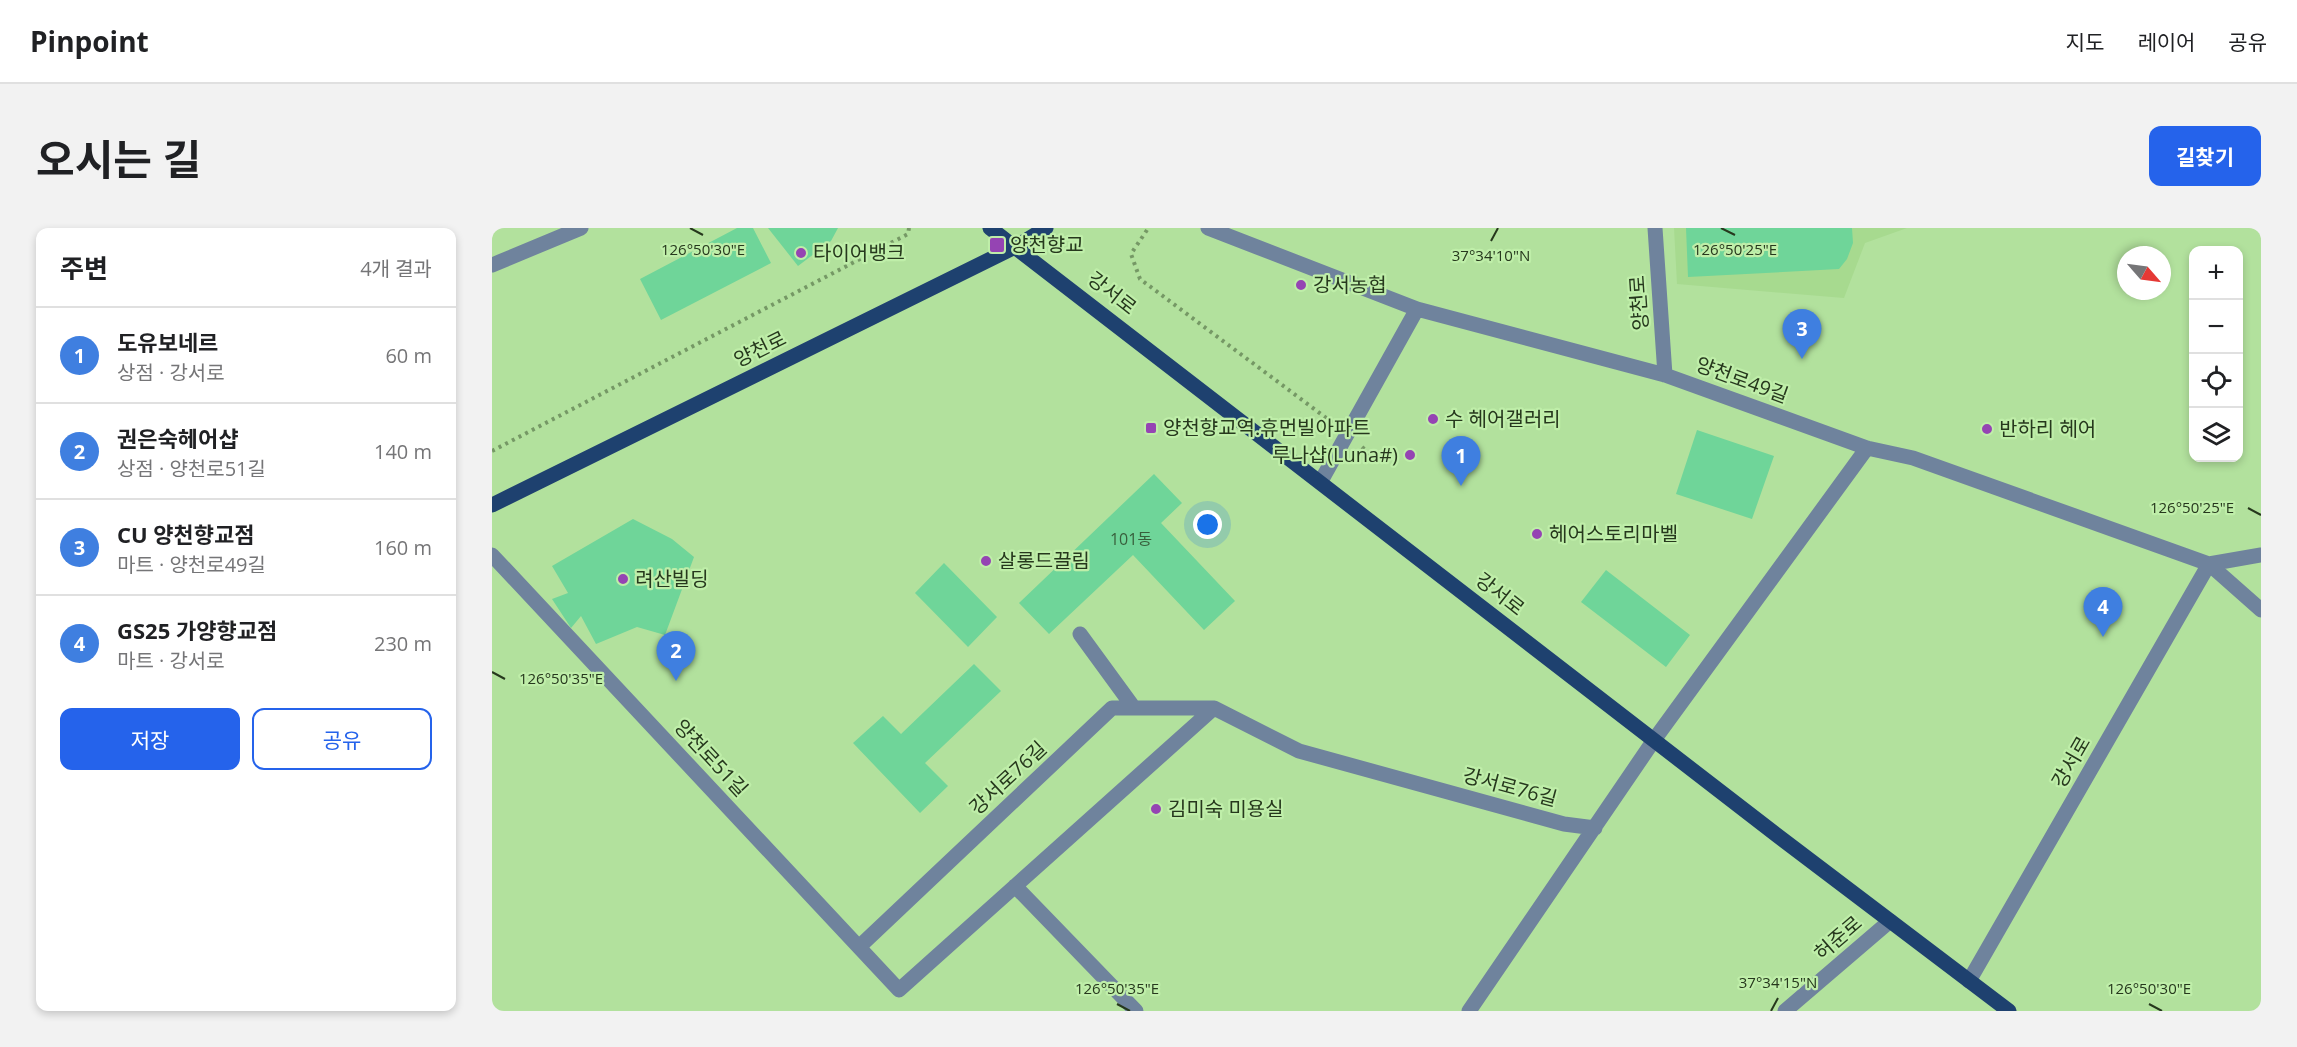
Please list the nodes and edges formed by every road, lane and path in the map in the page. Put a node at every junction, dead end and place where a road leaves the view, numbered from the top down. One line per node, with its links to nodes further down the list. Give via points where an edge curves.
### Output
1 (581, 228): 9 (street)
2 (909, 228): 14 (path, via 909,234)
3 (990, 228): 8 (main road, 강서로)
4 (1046, 228): 8 (main road, 양천로)
5 (1208, 228): 10 (street, 양천로49길)
6 (1655, 228): 11 (street, 양천로)
7 (1147, 230): 12 (path, via 1131,254 1140,279)
8 (1017, 246): 16 (main road, 강서로); 17 (main road, 양천로)
9 (492, 265)
10 (1418, 309): 11 (street, 양천로49길); 12 (street)
11 (1665, 375): 13 (street, 양천로49길)
12 (1347, 435): 15 (path); 16 (street)
13 (1867, 448): 20 (street, 양천로49길, via 1913,458); 25 (street)
14 (492, 451)
15 (1370, 454)
16 (1320, 481): 25 (main road, 강서로)
17 (492, 505)
18 (492, 555): 29 (street, 양천로51길)
19 (2261, 555): 20 (street, 양천로49길)
20 (2209, 564): 21 (street); 30 (street, 강서로)
21 (2261, 610)
22 (1080, 634): 23 (street)
23 (1134, 708): 24 (street, 강서로76길); 29 (street, 강서로76길, via 1112,708)
24 (1215, 708): 26 (street, 강서로76길, via 1299,751 1564,824); 27 (street)
25 (1654, 740): 26 (street); 28 (main road, 강서로)
26 (1595, 828): 32 (street)
27 (1015, 886): 29 (street, 양천로51길, via 899,990); 31 (street)
28 (1890, 921): 30 (main road, 강서로); 33 (street, 허준로)
29 (859, 947)
30 (1969, 981): 34 (main road, 강서로)
31 (1136, 1011)
32 (1469, 1011)
33 (1785, 1011)
34 (2009, 1011)

